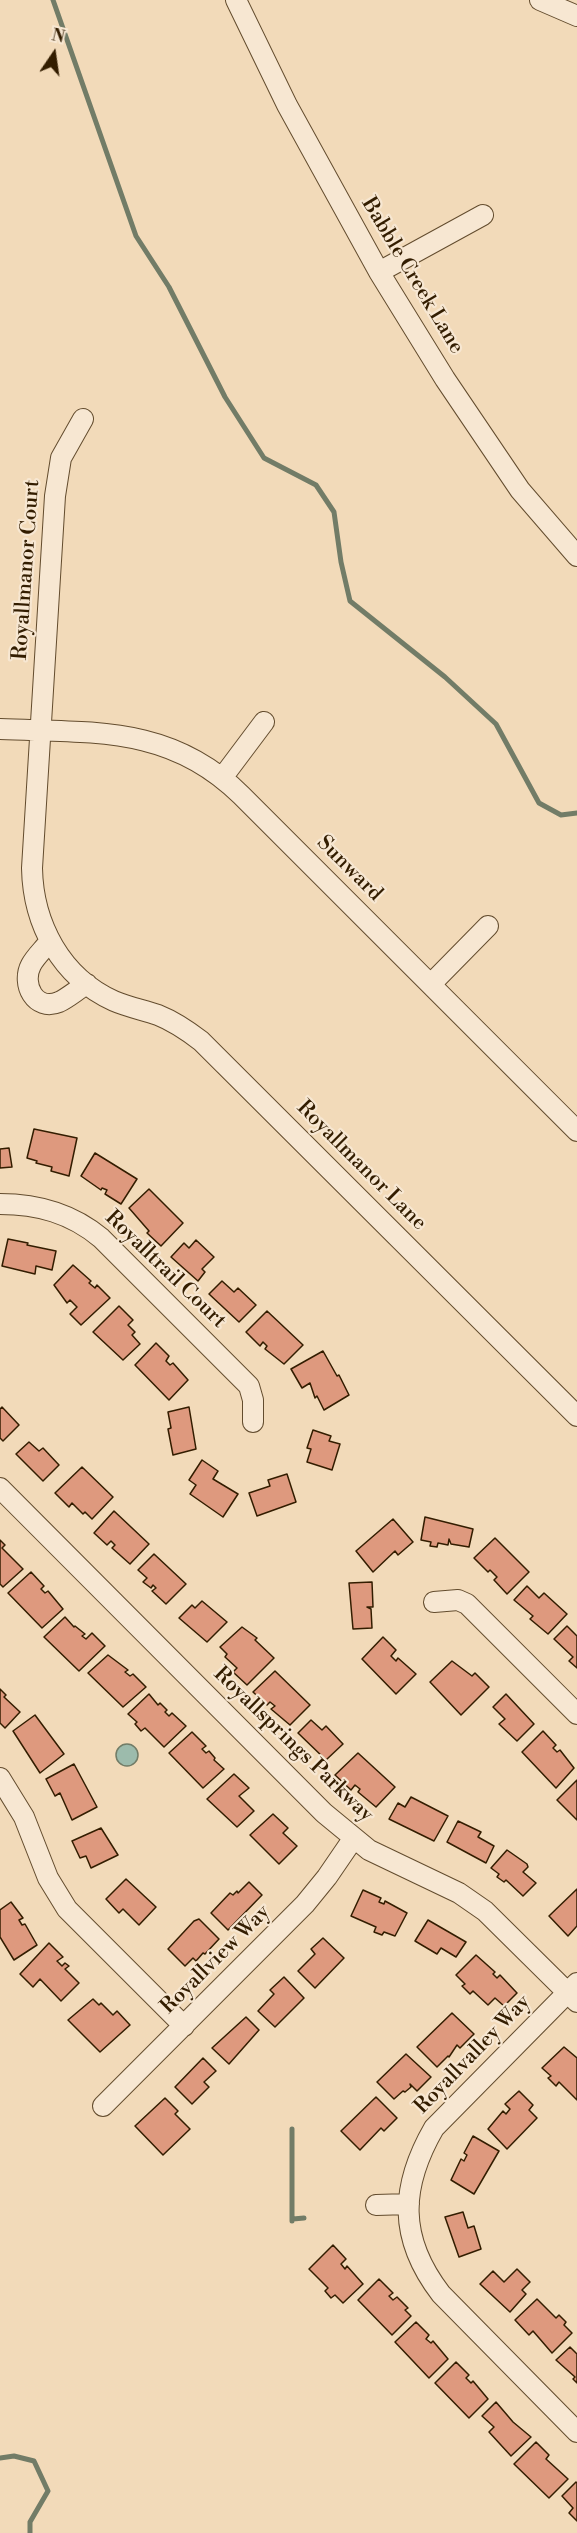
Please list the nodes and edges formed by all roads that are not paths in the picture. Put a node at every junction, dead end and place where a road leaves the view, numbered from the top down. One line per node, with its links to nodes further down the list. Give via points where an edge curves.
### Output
1 (236, 0): 5 (street, Babble Creek Lane, via 287,105)
2 (540, 0): 3 (street)
3 (577, 16)
4 (483, 215): 5 (street)
5 (379, 272): 7 (street, Babble Creek Lane, via 520,490)
6 (84, 419): 10 (street, Royallmanor Court, via 58,466)
7 (577, 556)
8 (264, 722): 11 (street)
9 (0, 729): 10 (street, Sunward)
10 (41, 731): 11 (street, Sunward, via 141,738 182,752); 13 (street, Royallmanor Lane, via 32,881 39,918)
11 (222, 777): 15 (street, Sunward)
12 (488, 926): 15 (street)
13 (49, 942): 14 (street, Royallmanor Lane); 14 (street, via 27,977 35,999 58,1002)
14 (87, 984): 18 (street, Royallmanor Lane, via 113,1000 171,1021 201,1041)
15 (431, 984): 16 (street, Sunward)
16 (577, 1131)
17 (0, 1204): 19 (street, Royalltrail Court, via 54,1211 81,1223 101,1238 249,1386)
18 (577, 1416)
19 (253, 1422)
20 (0, 1488): 24 (street, Royallsprings Parkway)
21 (434, 1602): 22 (street, via 458,1600 467,1604)
22 (577, 1714)
23 (0, 1778): 26 (street, via 24,1817 48,1878 67,1909)
24 (353, 1839): 25 (street, Royallsprings Parkway, via 480,1907); 26 (street, Royallview Way, via 305,1904)
25 (574, 1992): 28 (street, Royallvalley Way, via 434,2128 409,2185)
26 (184, 2026): 27 (street, Royallview Way)
27 (103, 2106)
28 (409, 2204): 29 (street); 30 (street, Royallvalley Way, via 416,2254 436,2289)
29 (376, 2205)
30 (577, 2432)

